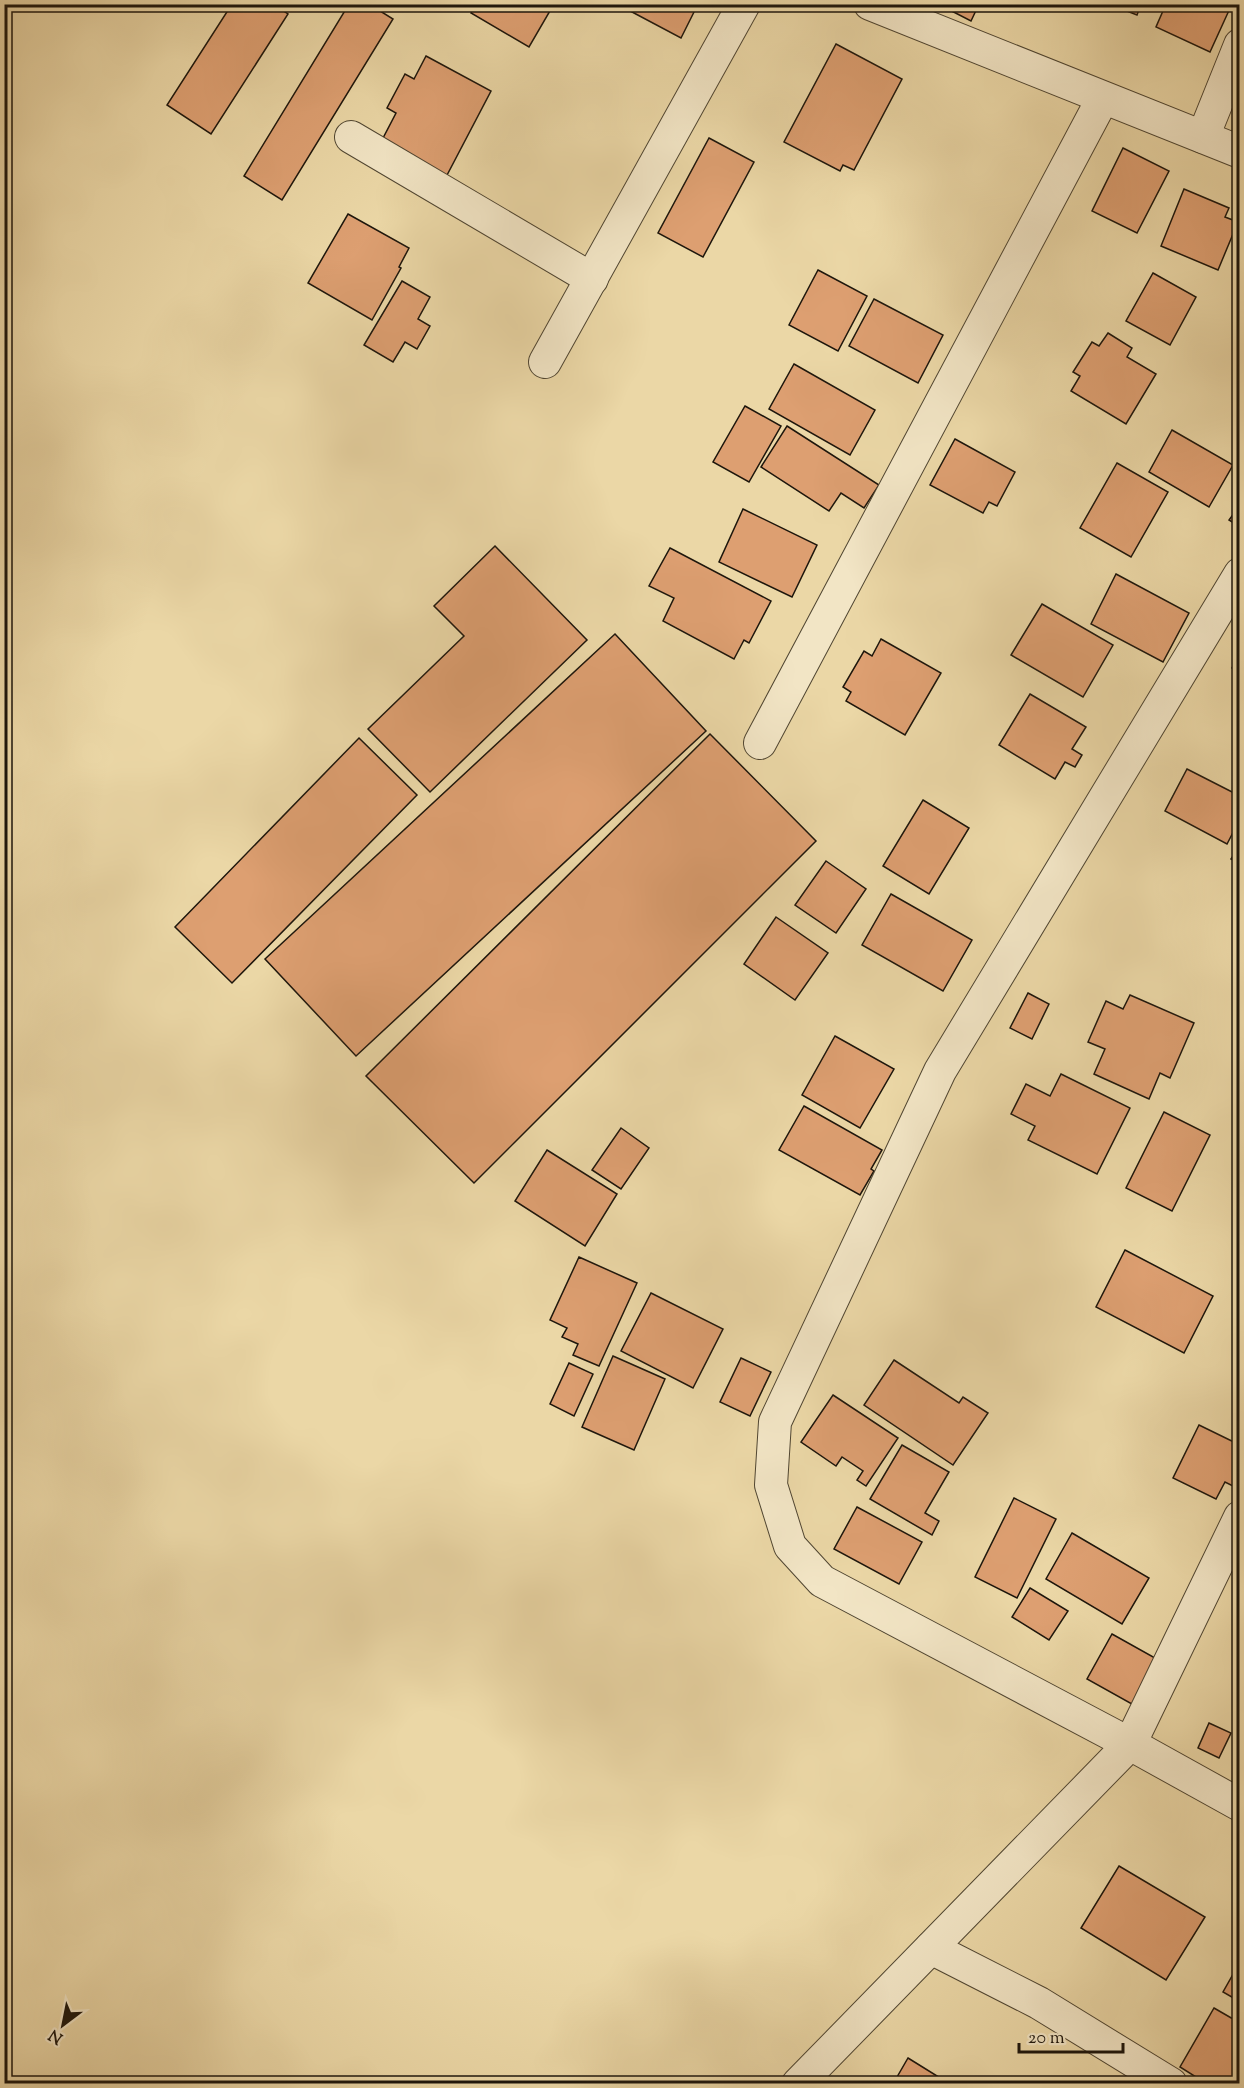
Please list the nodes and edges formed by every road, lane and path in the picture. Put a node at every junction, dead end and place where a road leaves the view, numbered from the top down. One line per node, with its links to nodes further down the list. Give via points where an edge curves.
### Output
1 (744, 4): 8 (street)
2 (873, 5): 4 (street)
3 (1239, 45): 6 (street)
4 (1103, 98): 6 (street); 11 (street)
5 (351, 137): 8 (street)
6 (1203, 137): 7 (street)
7 (1239, 152)
8 (592, 279): 9 (street)
9 (545, 362)
10 (1239, 573): 13 (street, via 940,1071 775,1422 771,1485 790,1546 822,1581)
11 (760, 742)
12 (1239, 1517): 13 (street)
13 (1130, 1744): 14 (street); 15 (street)
14 (1239, 1804)
15 (931, 1948): 16 (street); 17 (street, via 1039,2003)
16 (798, 2084)
17 (1171, 2084)

